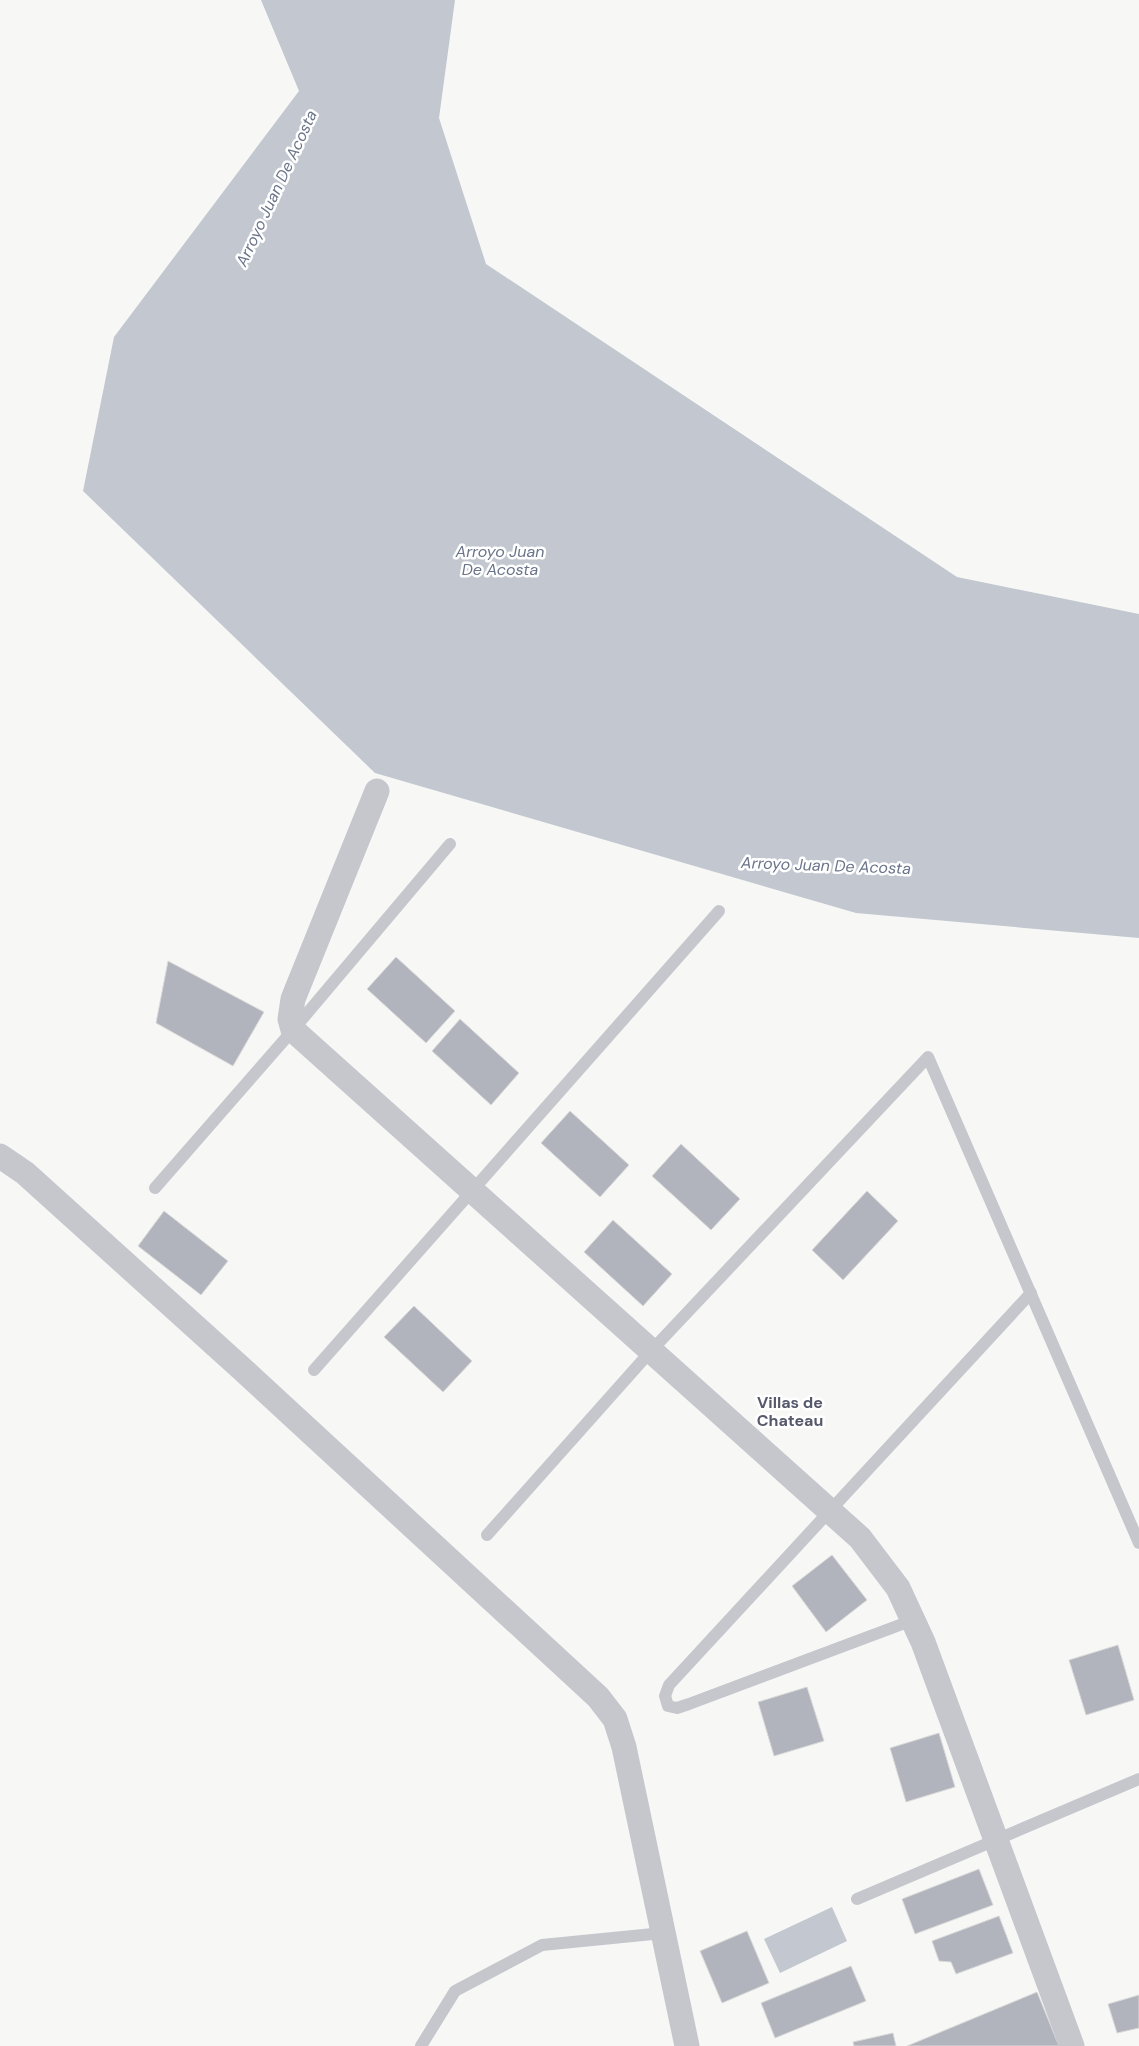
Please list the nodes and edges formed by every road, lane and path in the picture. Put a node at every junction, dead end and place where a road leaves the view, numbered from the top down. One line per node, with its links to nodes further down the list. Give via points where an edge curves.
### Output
1 (377, 792): 4 (street, via 293,999 290,1019)
2 (450, 844): 4 (lane)
3 (719, 911): 7 (lane)
4 (293, 1030): 6 (lane); 7 (street)
5 (0, 1156): 18 (street, via 24,1173 242,1368 598,1697 614,1719 624,1747)
6 (155, 1188)
7 (472, 1189): 9 (street); 10 (lane)
8 (1031, 1293): 9 (lane, via 928,1057); 11 (lane); 13 (lane)
9 (650, 1352): 11 (street); 12 (lane)
10 (314, 1370)
11 (828, 1511): 14 (street, via 860,1538 898,1588); 14 (lane, via 670,1686 665,1696 668,1706 677,1708 689,1704)
12 (487, 1535)
13 (1139, 1543)
14 (913, 1620): 16 (street)
15 (1139, 1780): 16 (lane)
16 (995, 1840): 17 (lane); 21 (street)
17 (857, 1899)
18 (662, 1933): 19 (lane, via 542,1945 455,1991); 20 (street)
19 (421, 2046)
20 (687, 2046)
21 (1072, 2046)

